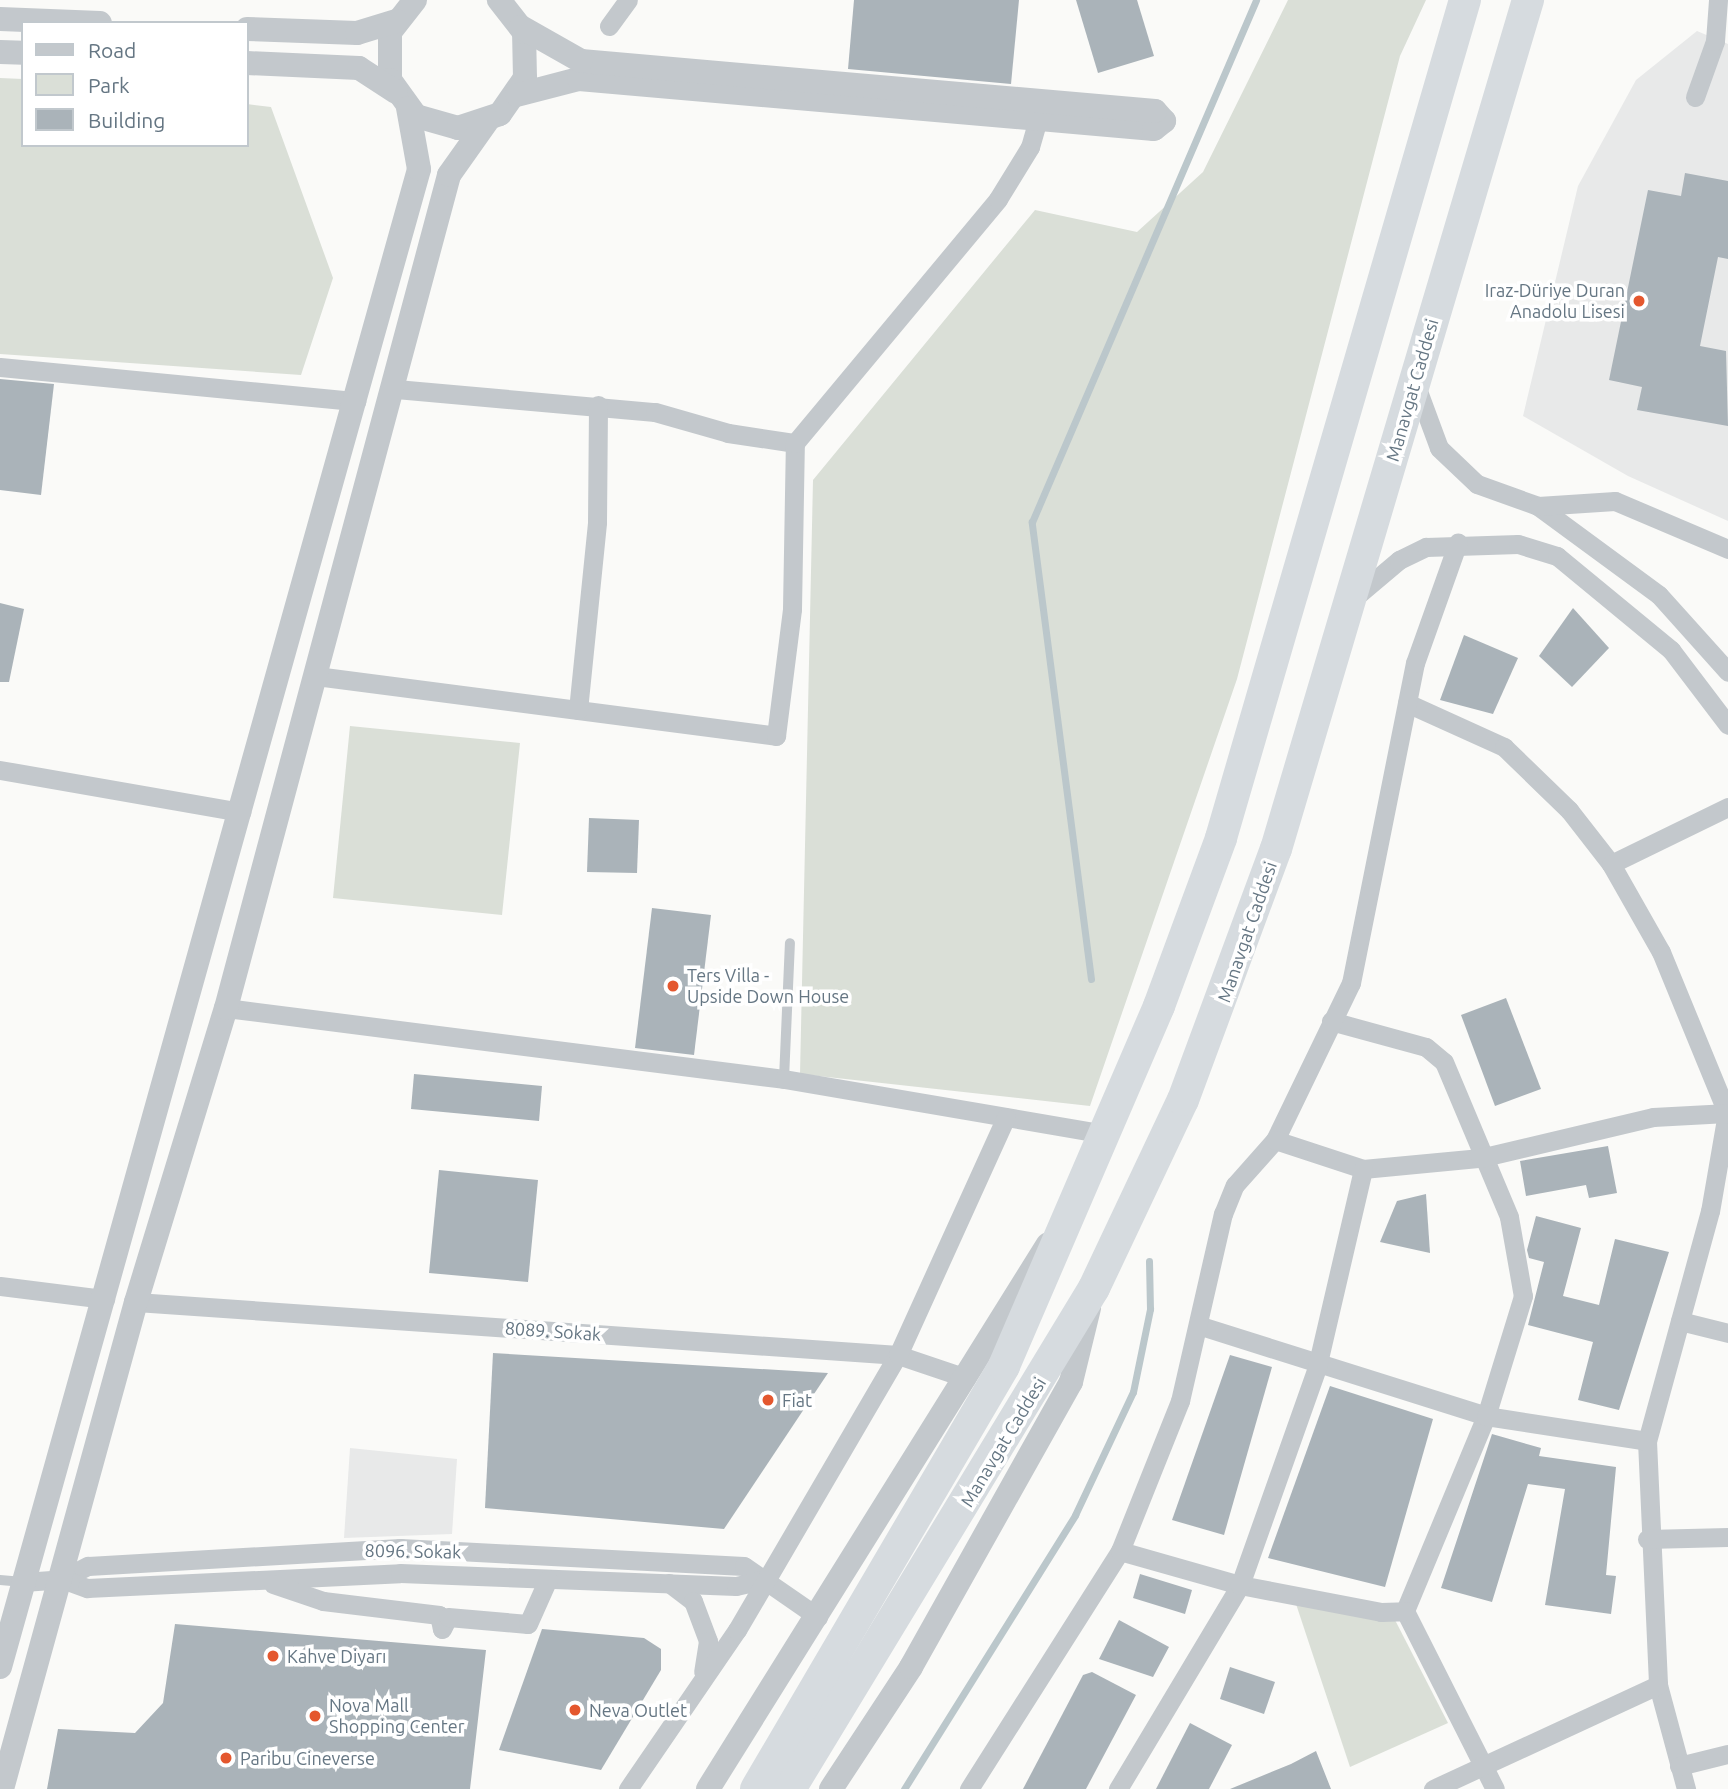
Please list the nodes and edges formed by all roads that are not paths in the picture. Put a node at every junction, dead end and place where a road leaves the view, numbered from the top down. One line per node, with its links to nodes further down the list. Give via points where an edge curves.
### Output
1 (415, 0): 9 (street)
2 (500, 0): 11 (street)
3 (628, 0): 10 (street)
4 (1465, 0): 46 (highway, Manavgat Caddesi, via 1221,838)
5 (1528, 0): 22 (highway, Manavgat Caddesi)
6 (1718, 0): 17 (street, via 1715,41)
7 (0, 19): 8 (street)
8 (50, 21)
9 (396, 21): 12 (street, via 357,33); 18 (street, via 386,56)
10 (609, 26)
11 (521, 27): 16 (street, via 528,56); 19 (street, via 581,61 1155,111 1164,121 1154,129)
12 (248, 29)
13 (0, 52): 14 (street)
14 (21, 53)
15 (248, 63): 18 (street, via 359,68)
16 (517, 95): 19 (street, via 579,79); 20 (street)
17 (1695, 97)
18 (402, 100): 20 (street, via 436,125 458,128); 24 (street, via 419,169)
19 (1038, 119): 26 (street, via 1030,147 999,199)
20 (488, 120): 23 (street, via 449,175)
21 (0, 367): 24 (street)
22 (1415, 383): 27 (street, via 1440,448 1477,484); 30 (highway, Manavgat Caddesi)
23 (396, 389): 25 (street); 32 (street)
24 (356, 401): 38 (street)
25 (598, 405): 26 (street); 34 (street, via 597,522)
26 (795, 443): 34 (street, via 792,610 776,736)
27 (1538, 506): 29 (street, via 1615,501); 31 (street, via 1660,595)
28 (1458, 542): 30 (street, via 1399,559); 33 (street, via 1429,614); 35 (street, via 1518,544 1557,556 1671,650)
29 (1728, 549)
30 (1354, 598): 52 (highway, Manavgat Caddesi, via 1234,975)
31 (1728, 673)
32 (316, 676): 34 (street); 41 (street)
33 (1407, 703): 39 (street, via 1504,747 1569,810); 42 (street, via 1351,983)
34 (578, 710)
35 (1728, 725)
36 (0, 770): 38 (street)
37 (1728, 807): 39 (street)
38 (241, 812): 53 (street)
39 (1611, 864): 44 (street, via 1661,952)
40 (790, 943): 43 (lane)
41 (226, 1008): 43 (street); 54 (street)
42 (1331, 1021): 47 (street); 48 (street, via 1436,1053 1453,1078)
43 (784, 1079): 45 (street)
44 (1728, 1113): 48 (street, via 1653,1117); 55 (street, via 1719,1177)
45 (1006, 1117): 46 (street); 58 (street)
46 (1107, 1134): 50 (highway, Manavgat Caddesi)
47 (1275, 1140): 49 (street); 56 (street, via 1235,1185 1223,1214)
48 (1480, 1158): 49 (street); 61 (street, via 1509,1217 1523,1296)
49 (1363, 1169): 59 (street)
50 (1076, 1207): 60 (street, via 1031,1265); 84 (highway, Manavgat Caddesi, via 1004,1366)
51 (0, 1286): 53 (street)
52 (1094, 1288): 85 (highway, Manavgat Caddesi); 86 (street, via 1071,1382 911,1667)
53 (105, 1299): 69 (street)
54 (136, 1302): 58 (street, 8089. Sokak); 66 (street)
55 (1680, 1321): 57 (street); 62 (street)
56 (1201, 1326): 59 (street); 65 (street, via 1154,1476)
57 (1728, 1333)
58 (898, 1355): 60 (street, 8089. Sokak); 70 (street)
59 (1317, 1367): 61 (street); 72 (street)
60 (967, 1377): 74 (street)
61 (1486, 1416): 62 (street); 73 (street)
62 (1647, 1441): 64 (street)
63 (1728, 1537): 64 (street)
64 (1647, 1539): 77 (street)
65 (1120, 1551): 72 (street); 87 (street)
66 (62, 1579): 68 (street, 8096. Sokak, via 87,1588); 69 (street, 8096. Sokak); 70 (street, 8096. Sokak, via 88,1566 400,1548 744,1566); 81 (street)
67 (548, 1579): 68 (street, 8096. Sokak, via 400,1573); 68 (street, via 528,1624 448,1617 442,1629 439,1615 323,1601); 71 (street, 8096. Sokak)
68 (262, 1580)
69 (12, 1581): 75 (street)
70 (763, 1581): 71 (street, 8096. Sokak, via 736,1586); 74 (street, 8096. Sokak); 76 (street)
71 (670, 1583): 76 (street, via 693,1601 708,1641)
72 (1240, 1585): 73 (street, via 1381,1612); 88 (street)
73 (1405, 1611): 79 (street)
74 (817, 1617): 83 (street)
75 (0, 1667)
76 (701, 1681): 82 (street)
77 (1658, 1685): 79 (street); 80 (street)
78 (1728, 1754): 80 (street)
79 (1481, 1766): 89 (street); 90 (street)
80 (1679, 1766): 91 (street)
81 (2, 1789)
82 (628, 1789)
83 (708, 1789)
84 (756, 1789)
85 (790, 1789)
86 (831, 1789)
87 (969, 1789)
88 (1118, 1789)
89 (1433, 1789)
90 (1495, 1789)
91 (1686, 1789)

